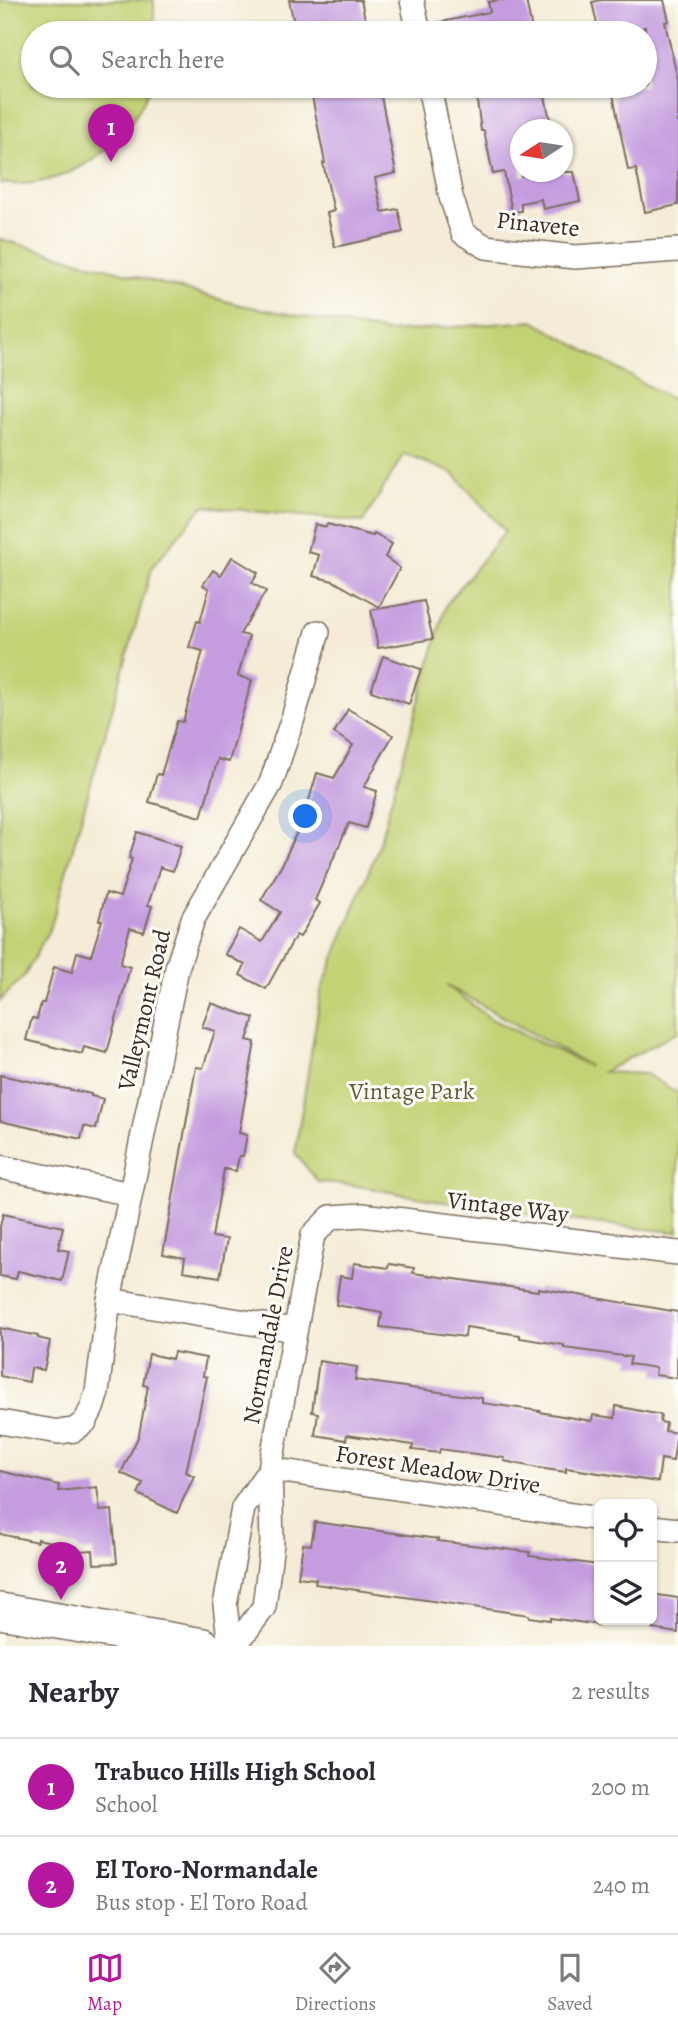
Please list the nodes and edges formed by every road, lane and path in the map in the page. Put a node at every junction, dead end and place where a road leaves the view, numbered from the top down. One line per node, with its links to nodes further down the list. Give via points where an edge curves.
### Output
1 (412, 0): 2 (street)
2 (416, 21)
3 (431, 98): 4 (street, Pinavete, via 463,233 486,247 575,257)
4 (678, 250)
5 (318, 632): 7 (street, Valleymont Road, via 271,783 192,919 177,968)
6 (0, 1167): 7 (street)
7 (130, 1194): 10 (street, Valleymont Road)
8 (331, 1217): 9 (street, Vintage Way, via 362,1215); 11 (street, Normandale Drive, via 313,1235)
9 (678, 1253)
10 (109, 1300): 11 (street); 12 (street, Valleymont Road, via 97,1392 85,1422 59,1433)
11 (295, 1330): 13 (street, Normandale Drive)
12 (0, 1422)
13 (270, 1469): 14 (street, Forest Meadow Drive); 19 (street, Normandale Drive, via 243,1508 225,1605); 19 (street, Normandale Drive, via 272,1543 264,1607)
14 (594, 1518)
15 (657, 1528): 16 (street)
16 (678, 1530)
17 (0, 1611): 18 (main road)
18 (203, 1646)
19 (232, 1646)

